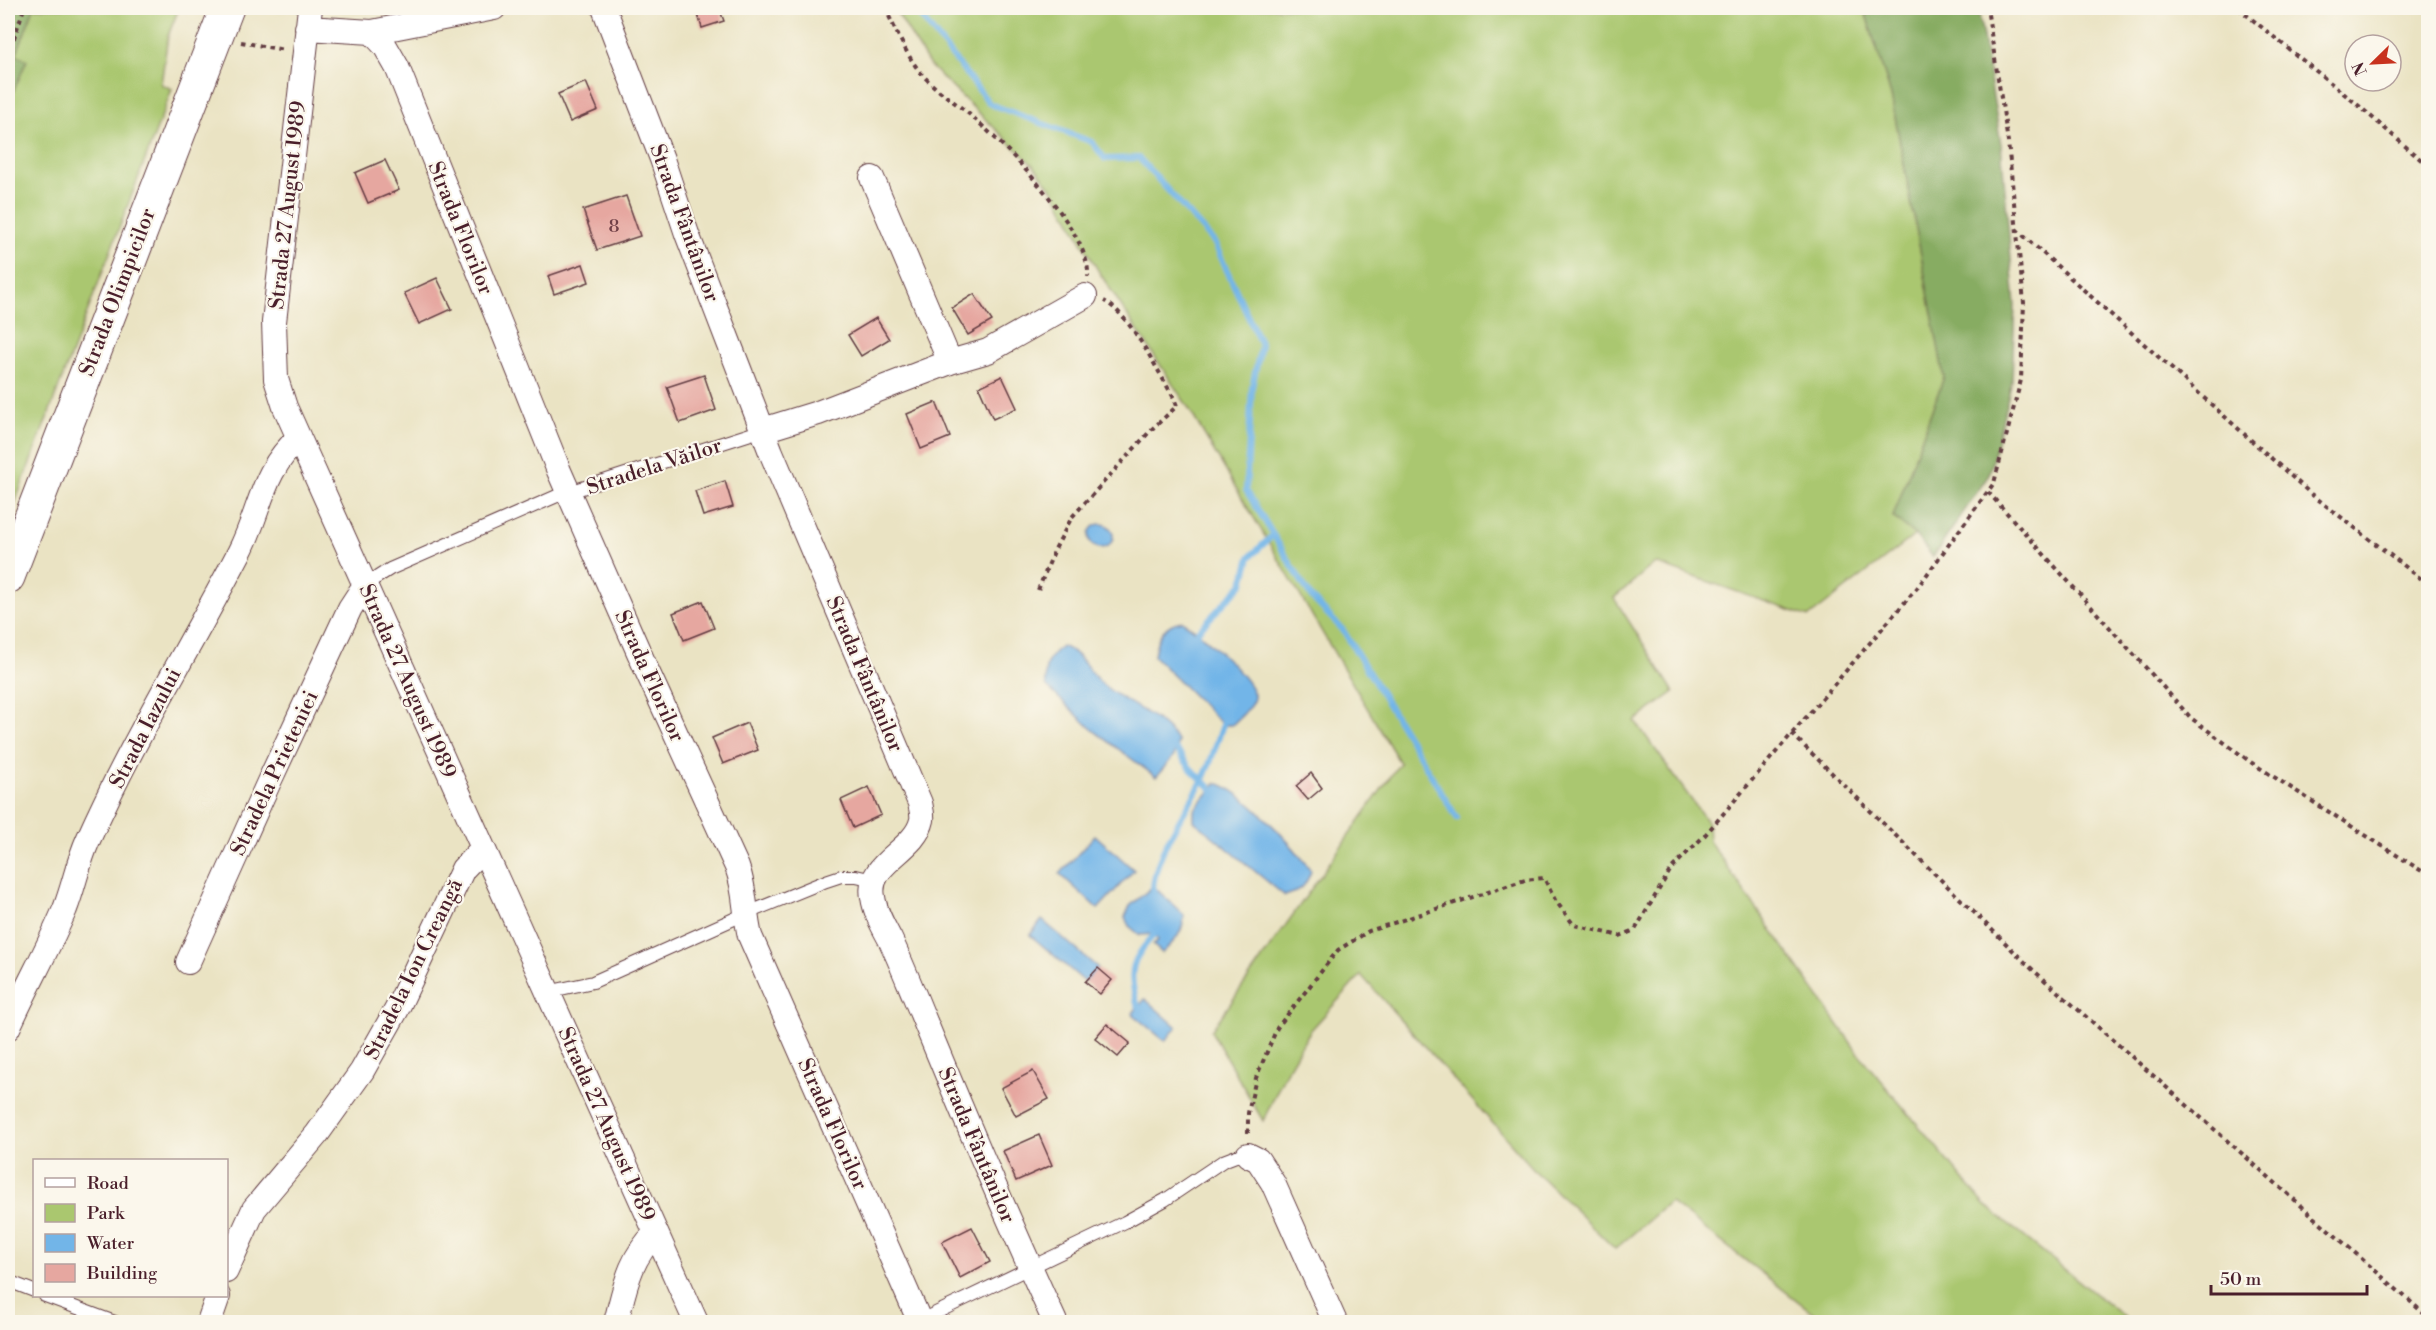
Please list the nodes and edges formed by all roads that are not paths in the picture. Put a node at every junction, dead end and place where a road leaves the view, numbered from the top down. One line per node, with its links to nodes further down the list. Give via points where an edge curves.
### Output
1 (227, 8): 12 (main road, Strada Olimpicilor)
2 (494, 8): 5 (street)
3 (604, 8): 9 (street, Strada Fântânilor)
4 (308, 18): 5 (street); 10 (street, Strada 27 August 1989, via 274,322 276,378)
5 (372, 32): 11 (street, Strada Florilor, via 397,68)
6 (872, 178): 8 (street)
7 (1084, 297): 8 (street, Stradela Văilor, via 988,351)
8 (950, 362): 9 (street, Stradela Văilor)
9 (763, 430): 11 (lane, Stradela Văilor); 15 (street, Strada Fântânilor, via 920,802 922,819 916,836)
10 (299, 438): 13 (street, Strada 27 August 1989); 19 (street, Strada Iazului, via 268,476 239,553 88,840 65,908)
11 (569, 492): 13 (lane, Stradela Văilor, via 390,569); 16 (street, Strada Florilor, via 737,867 744,885)
12 (8, 577)
13 (365, 585): 14 (street, Strada 27 August 1989); 17 (street, Stradela Prieteniei, via 350,608)
14 (483, 848): 18 (street, Strada 27 August 1989); 22 (street, Stradela Ion Creangă, via 463,869 398,1009 362,1071 317,1134 254,1209)
15 (874, 880): 16 (lane, via 841,876); 23 (street, Strada Fântânilor, via 872,895 877,912)
16 (745, 914): 18 (lane, via 593,982); 28 (street, Strada Florilor, via 750,936)
17 (188, 962)
18 (547, 992): 21 (street, Strada 27 August 1989)
19 (8, 1028)
20 (1248, 1155): 23 (lane, via 1223,1161 1165,1200); 34 (street, via 1258,1160 1273,1183)
21 (656, 1233): 31 (street, via 631,1267); 32 (street, Strada 27 August 1989)
22 (228, 1267)
23 (1030, 1267): 28 (lane); 33 (street, Strada Fântânilor)
24 (8, 1281): 25 (lane)
25 (33, 1291)
26 (48, 1297): 29 (lane)
27 (218, 1297): 30 (street)
28 (918, 1322)
29 (115, 1323)
30 (209, 1323)
31 (616, 1323)
32 (696, 1323)
33 (1055, 1323)
34 (1335, 1323)

